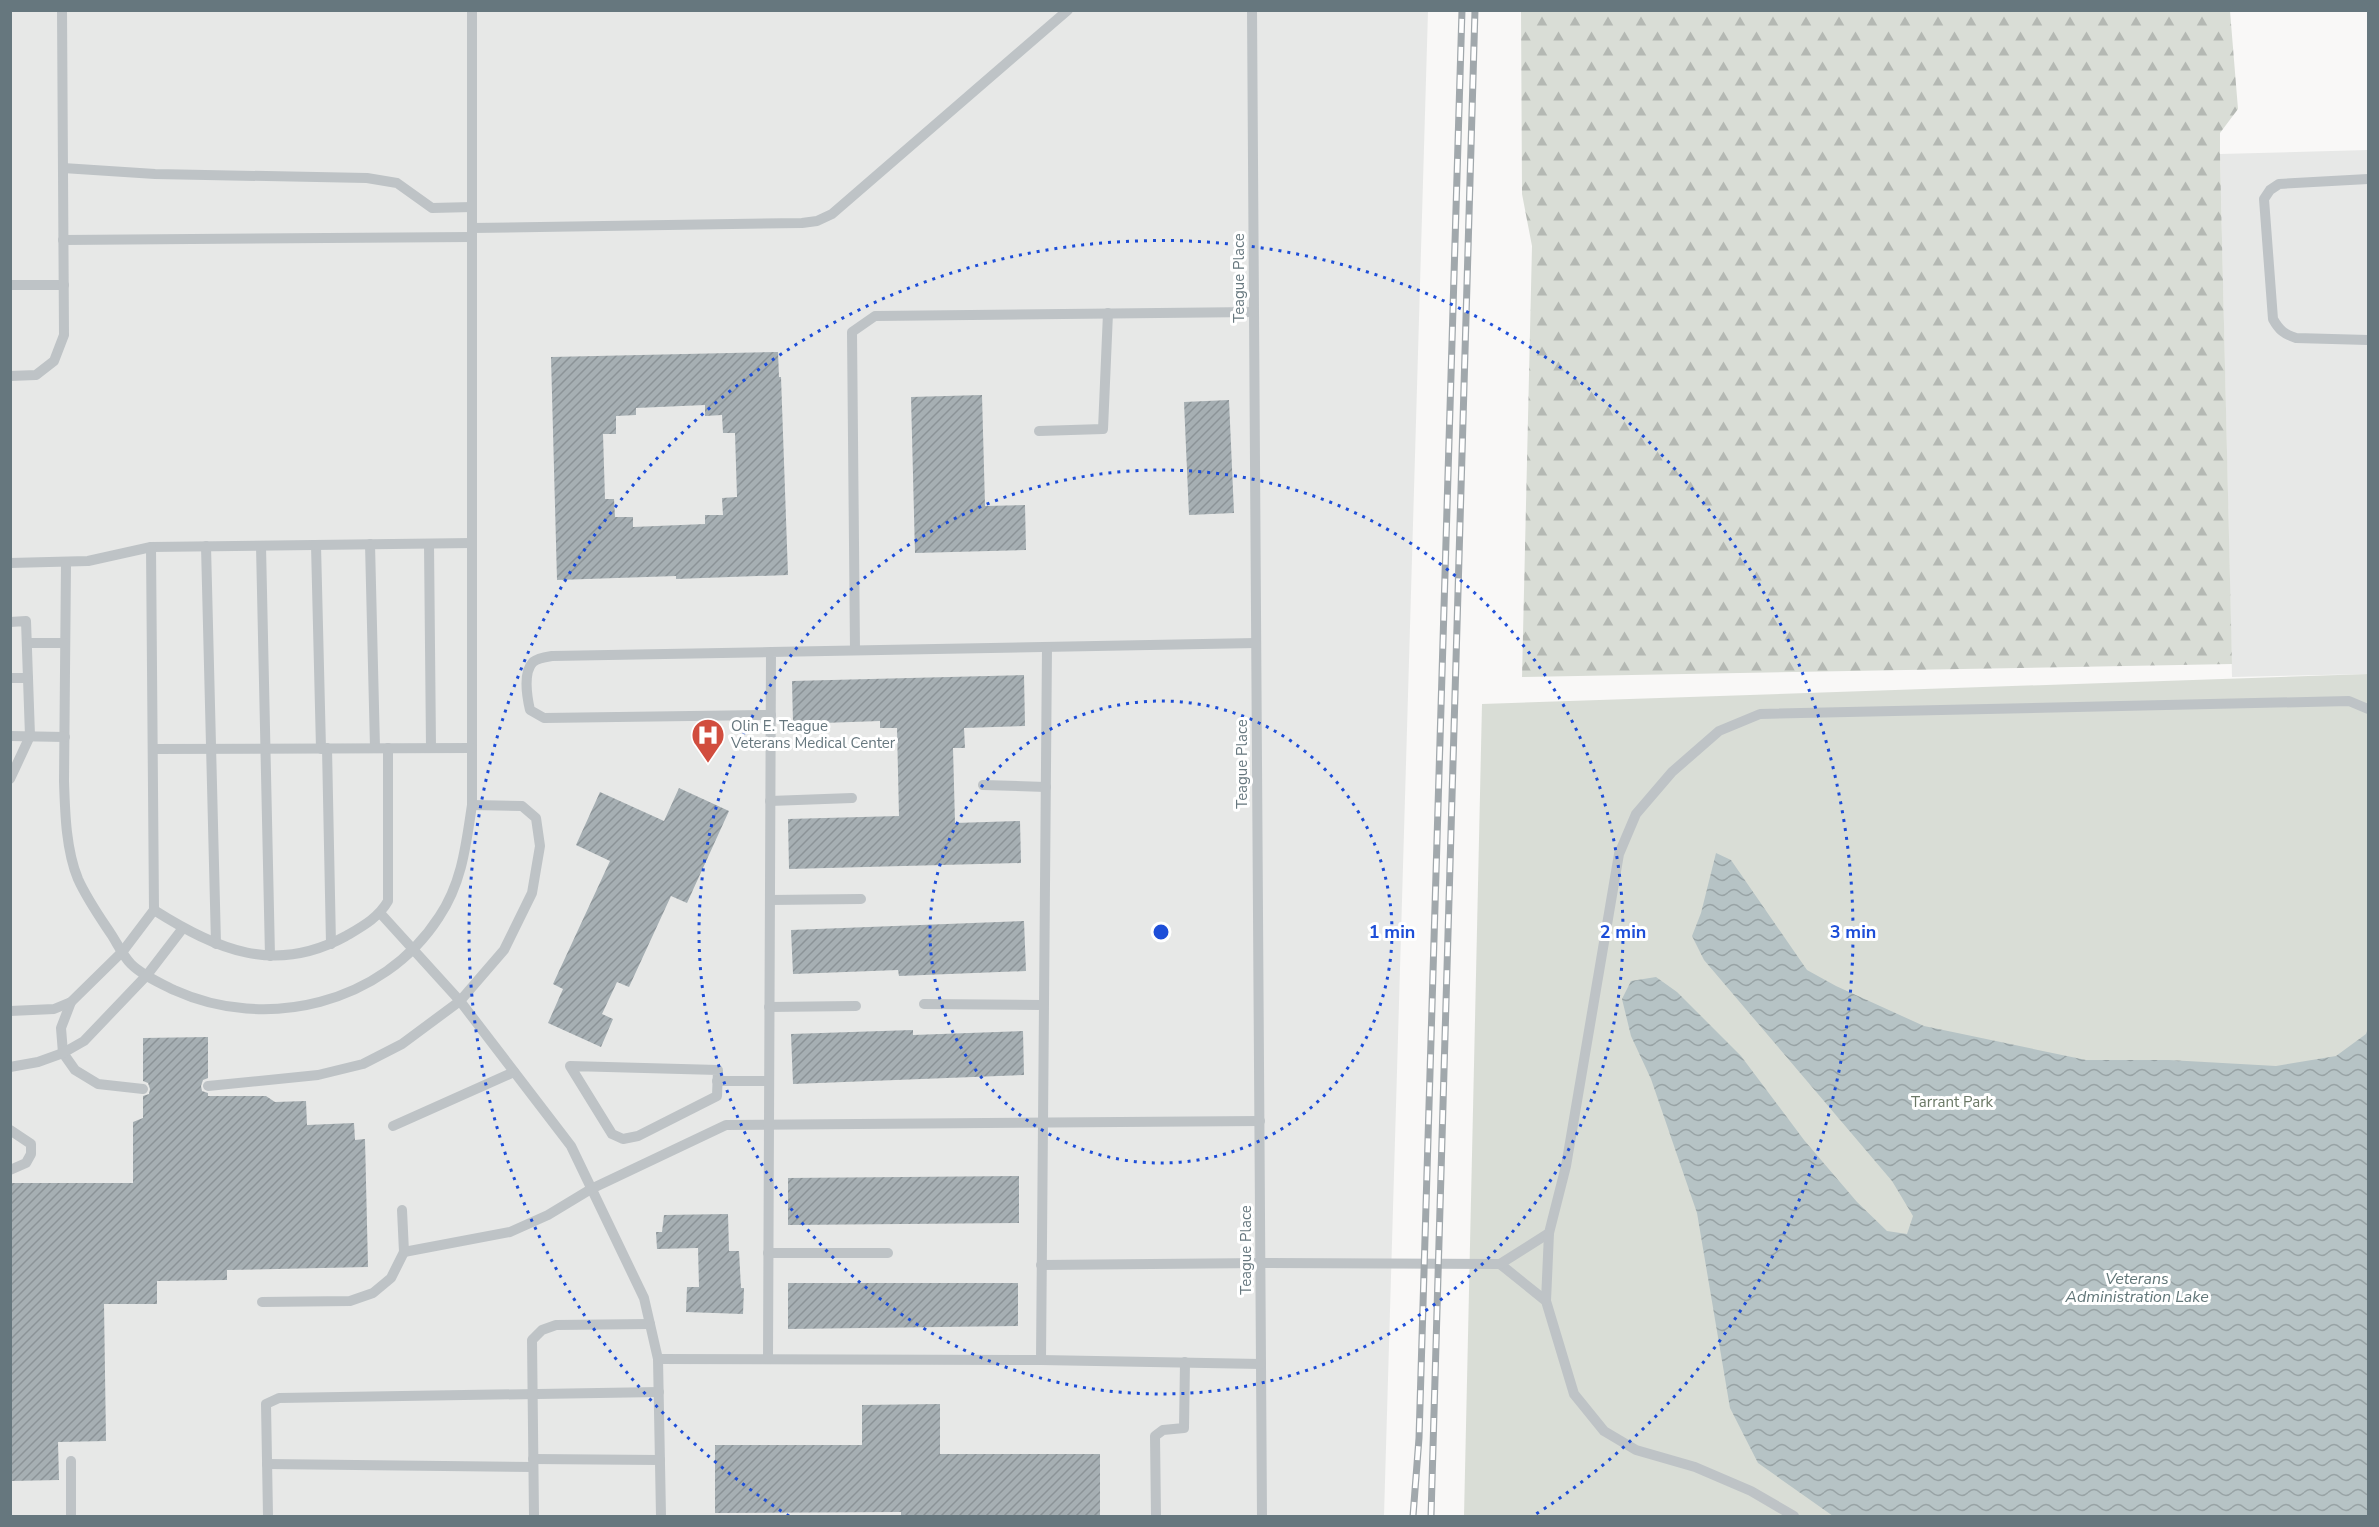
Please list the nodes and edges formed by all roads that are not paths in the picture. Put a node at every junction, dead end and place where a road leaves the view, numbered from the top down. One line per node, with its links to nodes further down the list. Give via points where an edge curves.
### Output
1 (62, 10): 5 (lane)
2 (472, 10): 7 (lane)
3 (1068, 10): 8 (lane, via 832,214 817,221)
4 (1252, 10): 12 (lane, Teague Place)
5 (63, 168): 7 (lane, via 367,178 398,183 432,208); 9 (lane)
6 (2368, 179): 14 (lane, via 2279,184 2264,199 2273,319 2278,328 2296,338)
7 (472, 207): 8 (lane)
8 (472, 232): 9 (lane); 17 (lane)
9 (63, 240): 11 (lane)
10 (10, 285): 11 (lane)
11 (64, 285): 15 (lane, via 64,335 54,361 36,375)
12 (1254, 312): 13 (lane); 29 (lane, Teague Place)
13 (1108, 313): 16 (lane, via 1103,429); 31 (lane, via 875,316 852,332)
14 (2368, 340)
15 (10, 375)
16 (1039, 431)
17 (472, 543): 19 (lane); 44 (lane)
18 (370, 544): 19 (lane); 20 (lane); 41 (lane)
19 (429, 544): 43 (lane)
20 (316, 545): 22 (lane); 40 (lane)
21 (206, 546): 22 (lane); 23 (lane); 46 (lane)
22 (261, 546): 47 (lane)
23 (152, 547): 25 (lane); 45 (lane)
24 (10, 563): 25 (lane)
25 (66, 563): 28 (lane)
26 (10, 622): 27 (lane, via 26,621)
27 (27, 643): 28 (lane); 34 (lane)
28 (66, 643): 39 (lane)
29 (1256, 643): 30 (lane); 79 (lane, Teague Place)
30 (1047, 647): 31 (lane); 50 (lane)
31 (855, 650): 32 (lane)
32 (771, 652): 36 (lane); 36 (lane, via 552,656 534,662 528,669 527,697 530,710 544,718)
33 (10, 678): 34 (lane)
34 (28, 678): 38 (lane)
35 (2368, 710): 87 (lane, via 2349,701 1760,714 1719,731 1672,772 1636,814 1619,854 1566,1166)
36 (771, 715): 52 (lane)
37 (10, 736): 38 (lane)
38 (30, 736): 39 (lane); 48 (lane)
39 (65, 737): 62 (lane, via 65,812 77,877)
40 (324, 748): 41 (lane); 47 (lane); 60 (lane)
41 (375, 748): 42 (lane)
42 (388, 748): 43 (lane); 57 (lane, via 388,901)
43 (431, 748): 44 (lane)
44 (472, 748): 53 (lane)
45 (153, 749): 46 (lane); 56 (lane)
46 (211, 749): 47 (lane); 59 (lane)
47 (265, 749): 63 (lane)
48 (10, 779)
49 (983, 785): 50 (lane)
50 (1046, 787): 68 (lane)
51 (852, 798): 52 (lane)
52 (770, 801): 55 (lane)
53 (472, 805): 61 (lane, via 463,866 440,916); 65 (lane, via 522,806 536,818 540,846 532,893 504,950)
54 (861, 899): 55 (lane)
55 (770, 900): 70 (lane)
56 (154, 910): 58 (lane); 62 (lane)
57 (381, 914): 60 (lane); 61 (lane)
58 (183, 928): 59 (lane); 64 (lane)
59 (216, 944): 63 (lane)
60 (331, 944): 63 (lane, via 301,953)
61 (415, 950): 64 (lane, via 342,996 285,1009 220,1006 186,995); 65 (lane)
62 (123, 951): 64 (lane, via 131,964); 66 (lane)
63 (270, 956)
64 (147, 975): 72 (lane, via 84,1041)
65 (460, 1001): 74 (lane); 77 (lane, via 402,1044 363,1064 318,1075)
66 (71, 1002): 71 (lane, via 54,1009); 72 (lane, via 61,1028)
67 (924, 1004): 68 (lane)
68 (1043, 1005): 80 (lane)
69 (856, 1006): 70 (lane)
70 (769, 1007): 76 (lane)
71 (10, 1011)
72 (63, 1053): 73 (lane); 78 (lane, via 75,1070 98,1084)
73 (10, 1067)
74 (514, 1072): 82 (lane); 85 (lane, via 571,1146)
75 (717, 1081): 75 (lane, via 718,1070 570,1066 612,1134 623,1139 638,1136 717,1096); 76 (lane)
76 (769, 1081): 81 (lane)
77 (208, 1086)
78 (143, 1089)
79 (1260, 1121): 80 (lane); 91 (lane, Teague Place)
80 (1042, 1124): 81 (lane); 93 (lane)
81 (768, 1125): 85 (lane, via 726,1125); 89 (lane)
82 (393, 1126)
83 (10, 1130): 84 (lane, via 31,1144 26,1163)
84 (10, 1170)
85 (591, 1189): 88 (lane, via 510,1232); 96 (lane, via 644,1298)
86 (402, 1210): 88 (lane)
87 (1549, 1233): 92 (lane); 94 (lane)
88 (404, 1252): 95 (lane, via 391,1278 365,1296 350,1301)
89 (768, 1253): 90 (lane); 98 (lane)
90 (888, 1253)
91 (1261, 1263): 92 (lane); 93 (lane); 101 (lane, Teague Place)
92 (1500, 1264): 94 (lane)
93 (1041, 1265): 99 (lane)
94 (1546, 1301): 114 (lane, via 1574,1394 1604,1431 1636,1450 1695,1467 1751,1491)
95 (262, 1302)
96 (650, 1324): 97 (lane); 103 (lane, via 556,1325 542,1330 532,1340)
97 (658, 1359): 98 (lane); 102 (lane)
98 (768, 1359): 99 (lane)
99 (1041, 1360): 100 (lane)
100 (1185, 1362): 101 (lane); 112 (lane, via 1184,1428 1163,1430 1155,1436)
101 (1261, 1364): 113 (lane, Teague Place)
102 (659, 1392): 103 (lane); 104 (lane)
103 (533, 1394): 106 (lane); 107 (lane, via 279,1398 266,1404)
104 (660, 1460): 106 (lane); 111 (lane)
105 (71, 1461): 108 (lane)
106 (533, 1463): 107 (lane); 110 (lane)
107 (267, 1464): 109 (lane)
108 (71, 1516)
109 (268, 1516)
110 (534, 1516)
111 (661, 1516)
112 (1156, 1516)
113 (1262, 1516)
114 (1794, 1516)

